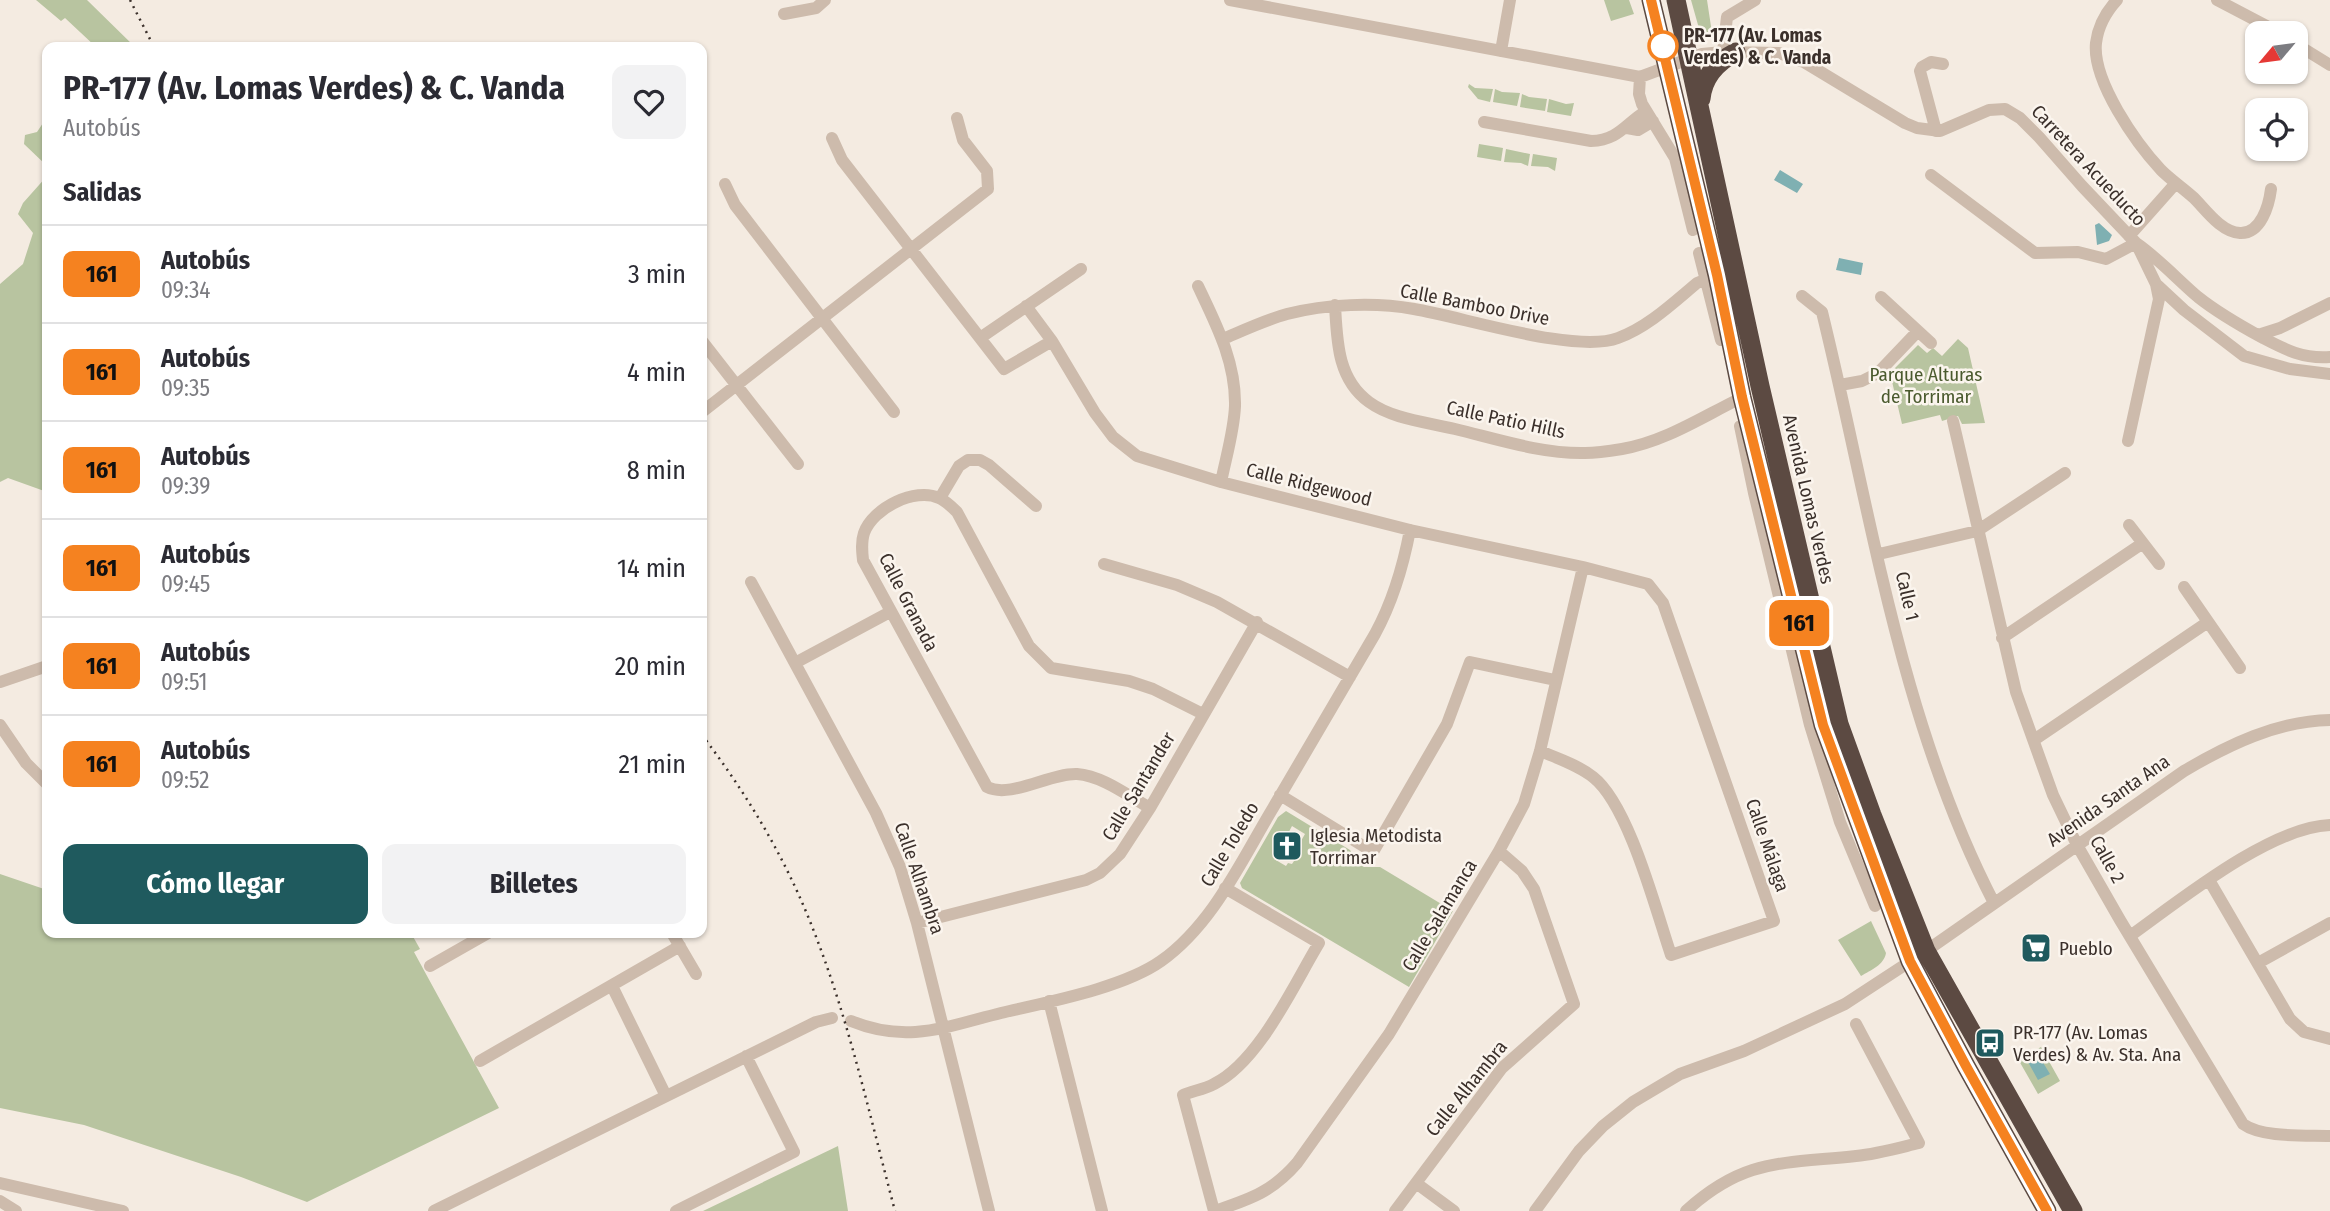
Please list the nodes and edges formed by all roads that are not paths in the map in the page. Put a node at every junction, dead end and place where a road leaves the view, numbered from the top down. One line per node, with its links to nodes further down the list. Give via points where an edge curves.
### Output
1 (825, 0): 9 (street, via 816,8)
2 (1230, 0): 11 (street)
3 (1510, 0): 11 (street)
4 (1651, 0): 17 (highway, Avenida Lomas Verdes)
5 (1676, 0): 14 (highway, Avenida Lomas Verdes)
6 (1755, 0): 13 (street, via 1727,17)
7 (2117, 0): 26 (street, via 2101,23 2096,43 2102,77 2142,147)
8 (2217, 0): 10 (street)
9 (784, 14)
10 (2257, 21)
11 (1502, 51): 18 (street)
12 (2308, 51): 16 (street)
13 (1729, 52): 14 (street); 19 (highway, via 1706,79); 23 (street, via 1790,55 1905,124)
14 (1690, 58): 17 (street); 19 (highway, Avenida Lomas Verdes)
15 (1943, 64): 23 (street, via 1931,62 1920,71)
16 (2330, 65)
17 (1667, 66): 18 (street); 105 (highway, Avenida Lomas Verdes, via 1823,725)
18 (1640, 77): 20 (street, via 1639,94)
19 (1700, 111): 105 (highway, Avenida Lomas Verdes, via 1839,724)
20 (1649, 116): 22 (street, via 1630,120 1627,128 1606,141); 29 (street, via 1675,158)
21 (957, 118): 31 (street, via 963,140 987,171 988,189)
22 (1484, 122)
23 (1936, 131): 30 (street, Carretera Acueducto, via 1989,110 2013,112)
24 (832, 138): 31 (street, via 842,160)
25 (1931, 175): 30 (street, via 2035,253 2078,252 2106,259)
26 (2176, 183): 28 (street, via 2223,226 2238,233 2246,233 2258,223); 30 (street)
27 (725, 184): 42 (street, via 735,205)
28 (2271, 189)
29 (1693, 230)
30 (2133, 240): 35 (street, Carretera Acueducto); 44 (street, via 2199,298)
31 (911, 249): 42 (street); 45 (street)
32 (1699, 253): 34 (street)
33 (1081, 269): 41 (street)
34 (1707, 279): 40 (street, Calle Bamboo Drive, via 1637,329 1617,339 1589,342 1556,340 1412,308); 54 (street)
35 (2156, 284): 51 (street, Carretera Acueducto, via 2244,356); 58 (street, via 2159,299)
36 (1198, 286): 46 (street)
37 (1802, 296): 52 (street, Calle 1, via 1822,312)
38 (1881, 297): 43 (street)
39 (2330, 303): 44 (street)
40 (1335, 305): 46 (street, Calle Bamboo Drive, via 1286,314); 54 (street, Calle Patio Hills, via 1340,362 1368,401 1391,413 1459,430 1539,449 1585,453 1654,441)
41 (1026, 306): 45 (street); 47 (street, Calle Ridgewood)
42 (823, 318): 53 (street); 56 (street)
43 (1917, 331): 48 (street); 52 (street, via 1878,373)
44 (2258, 335): 50 (street, via 2306,357)
45 (980, 338): 47 (street, via 1004,369)
46 (1223, 338): 61 (street, via 1235,407)
47 (1052, 341): 61 (street, Calle Ridgewood, via 1113,437 1137,456)
48 (1931, 343)
49 (707, 347): 53 (street)
50 (2330, 357)
51 (2330, 374)
52 (1840, 385): 68 (street, Calle 1)
53 (737, 386): 55 (street); 59 (street)
54 (1735, 401): 98 (street, via 1810,725 1840,822)
55 (707, 408)
56 (894, 412)
57 (1953, 421): 66 (street, Calle 2)
58 (2128, 441)
59 (798, 464)
60 (2065, 473): 66 (street)
61 (1221, 482): 65 (street, Calle Ridgewood)
62 (940, 498): 63 (street, via 959,466 980,460); 74 (street, Calle Granada, via 904,499 879,513 865,531 863,560); 84 (street, via 957,512 1029,646 1051,668 1141,685)
63 (1036, 506)
64 (2129, 524): 67 (street)
65 (1410, 530): 71 (street, Calle Ridgewood); 81 (street, Calle Toledo, via 1391,603)
66 (1978, 531): 68 (street); 77 (street, Calle 2)
67 (2143, 543): 70 (street); 77 (street)
68 (1878, 554): 97 (street, Calle 1, via 1926,743)
69 (1104, 564): 75 (street, via 1177,585)
70 (2159, 564)
71 (1583, 567): 82 (street, Calle Salamanca); 88 (street, Calle Málaga, via 1648,584 1663,603 1774,921 1671,956 1615,803 1594,778)
72 (751, 582): 78 (street, Calle Alhambra)
73 (2184, 587): 76 (street)
74 (890, 612): 78 (street); 91 (street, Calle Granada, via 987,788 1005,791 1075,774 1090,776)
75 (1257, 622): 81 (street); 84 (street, Calle Santander)
76 (2208, 622): 80 (street); 87 (street)
77 (2002, 638): 87 (street, Calle 2)
78 (795, 663): 99 (street, Calle Alhambra, via 876,813 900,867)
79 (42, 668): 83 (street)
80 (2240, 668)
81 (1350, 677): 90 (street, Calle Toledo)
82 (1555, 680): 88 (street, Calle Salamanca); 90 (street, via 1470,662 1447,724 1373,852)
83 (0, 682)
84 (1203, 715): 91 (street, Calle Santander)
85 (2330, 720): 93 (street, Avenida Santa Ana, via 2269,731 2224,747)
86 (0, 725): 89 (street)
87 (2034, 740): 93 (street, Calle 2)
88 (1540, 751): 94 (street, Calle Salamanca, via 1524,804)
89 (42, 779)
90 (1280, 796): 96 (street, Calle Toledo)
91 (1150, 808): 99 (street, Calle Santander, via 1121,854 1086,880)
92 (2330, 825): 95 (street, via 2279,837)
93 (2077, 845): 97 (street, Avenida Santa Ana); 101 (street, Calle 2)
94 (1499, 851): 121 (street, Calle Alhambra, via 1534,888 1574,1004 1502,1068); 129 (street, Calle Salamanca, via 1389,1034 1297,1163 1261,1194)
95 (2209, 880): 101 (street); 106 (street)
96 (1225, 888): 110 (street, Calle Toledo, via 1196,931 1160,962 1124,979); 129 (street, via 1319,943 1257,1048 1214,1084 1183,1094)
97 (1994, 903): 105 (street, Avenida Santa Ana)
98 (1875, 906)
99 (917, 923): 114 (street, Calle Alhambra)
100 (2330, 923): 106 (street)
101 (2130, 936): 119 (street, Calle 2, via 2243,1124 2265,1132)
102 (479, 938): 107 (street)
103 (675, 938): 104 (street)
104 (680, 946): 108 (street); 109 (street)
105 (1918, 956): 132 (street, Avenida Santa Ana, via 1844,1004 1744,1052 1680,1074 1633,1102 1579,1151); 134 (highway, Avenida Lomas Verdes, via 1966,1066); 135 (highway, Avenida Lomas Verdes)
106 (2258, 963): 115 (street, via 2290,1019 2304,1032)
107 (430, 966)
108 (696, 974)
109 (612, 986): 117 (street); 118 (street)
110 (1049, 1001): 114 (street, Calle Toledo); 128 (street)
111 (832, 1018): 116 (street, via 816,1021)
112 (851, 1021): 114 (street, Calle Toledo, via 895,1033 918,1034)
113 (1856, 1024): 133 (street, via 1919,1143 1743,1172)
114 (944, 1027): 127 (street, Calle Alhambra)
115 (2330, 1039)
116 (746, 1056): 118 (street); 126 (street, via 794,1152)
117 (480, 1060)
118 (666, 1096): 125 (street)
119 (2330, 1136)
120 (0, 1183): 123 (street)
121 (1416, 1183): 130 (street, Calle Alhambra); 131 (street)
122 (0, 1201): 124 (street)
123 (118, 1210)
124 (16, 1211)
125 (434, 1211)
126 (676, 1211)
127 (989, 1211)
128 (1102, 1211)
129 (1214, 1211)
130 (1395, 1211)
131 (1454, 1211)
132 (1535, 1211)
133 (1686, 1211)
134 (2047, 1211)
135 (2073, 1211)

